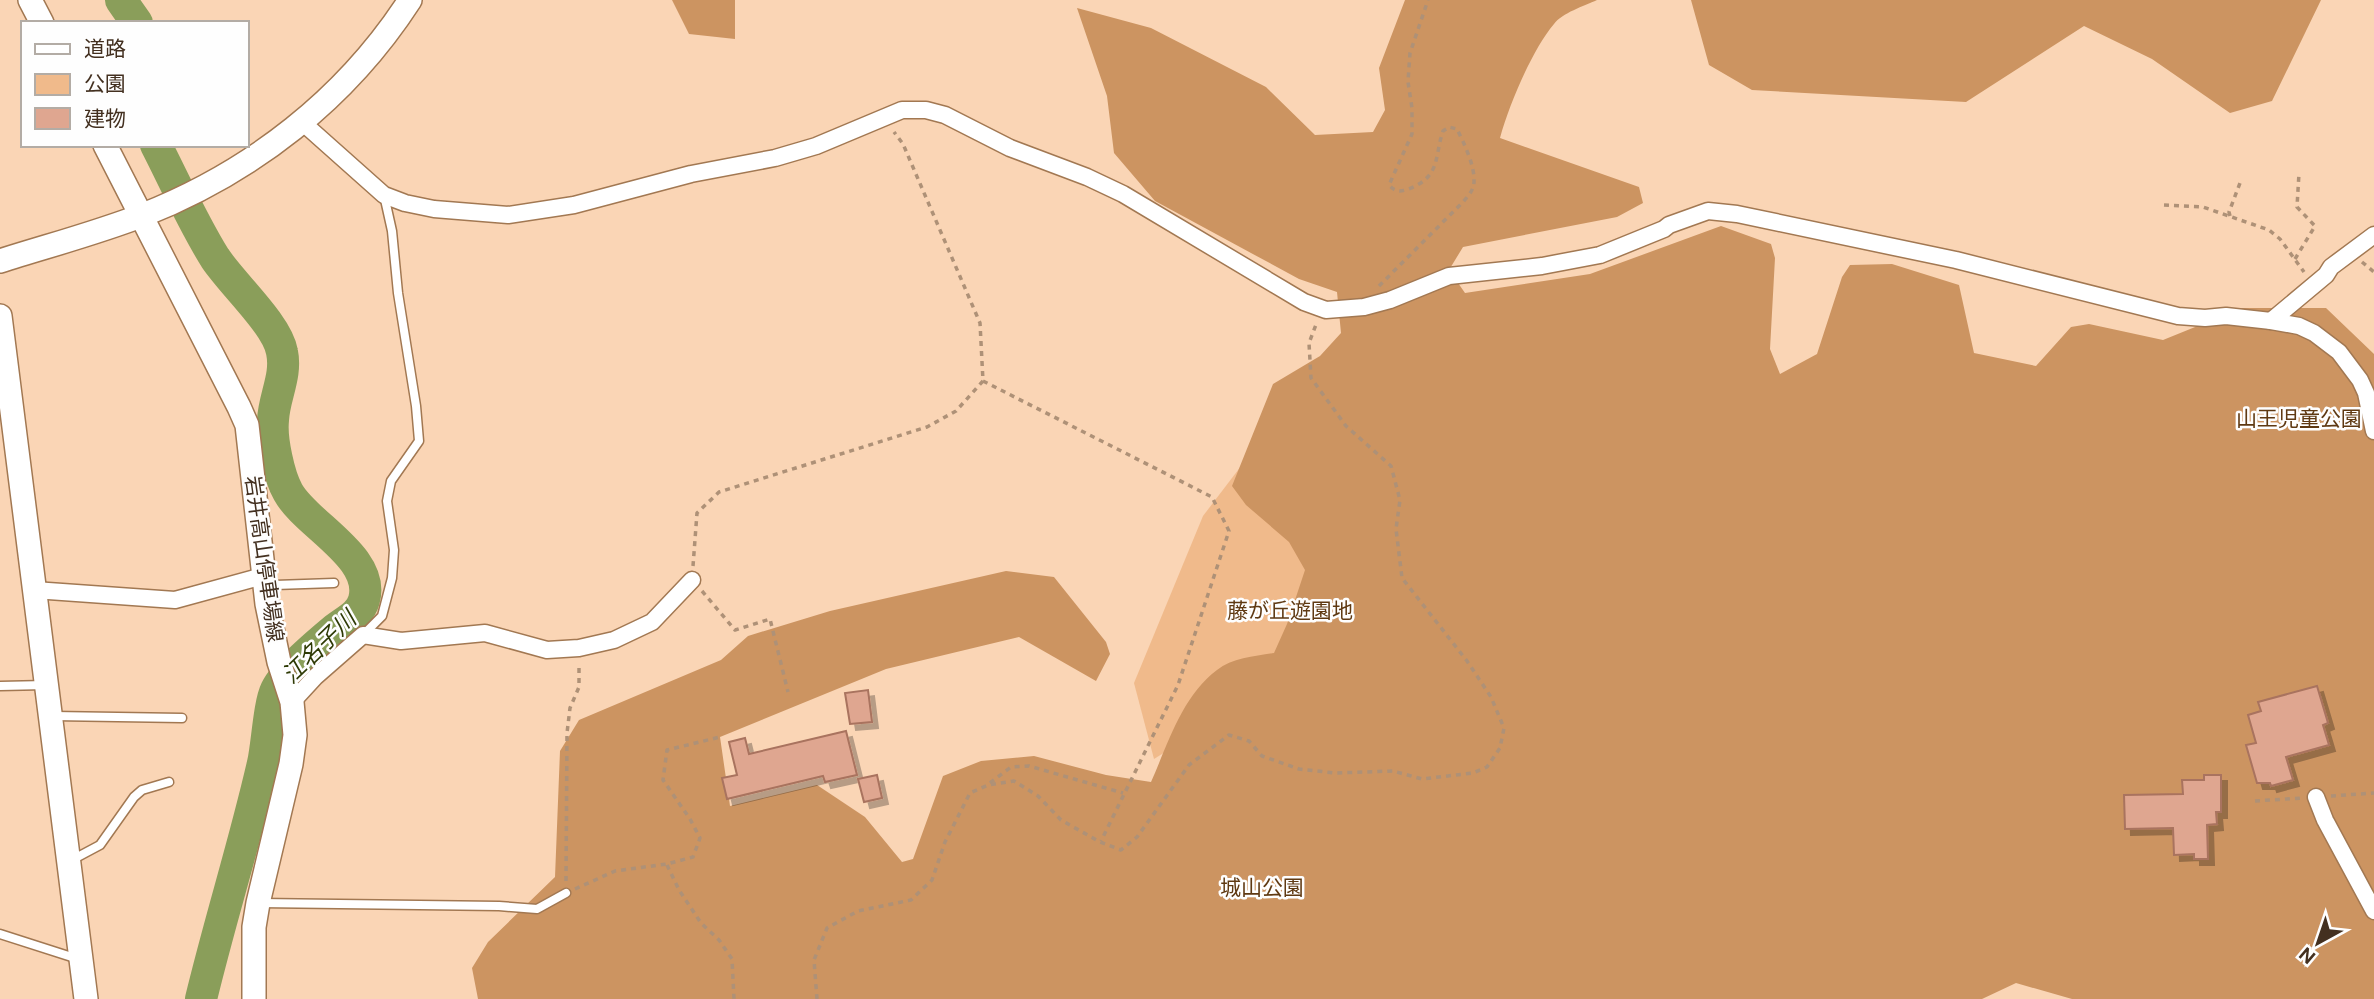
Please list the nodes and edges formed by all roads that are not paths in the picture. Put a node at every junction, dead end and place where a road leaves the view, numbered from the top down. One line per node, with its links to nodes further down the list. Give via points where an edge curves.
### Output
1 (30, 0): 3 (street)
2 (410, 0): 4 (street, via 343,85)
3 (41, 21)
4 (302, 122): 6 (street); 7 (street, via 269,148 205,186)
5 (106, 147): 7 (street, 岩井高山停車場線)
6 (384, 195): 11 (street, via 434,209 508,215 534,212 775,158 902,110 926,110 1123,194 1304,302 1326,310 1390,300 1449,276 1600,256 1707,211 1956,260 2178,316); 18 (lane, via 419,441 391,481 387,501 394,550 392,578 382,616)
7 (141, 216): 9 (street); 15 (street, 岩井高山停車場線, via 247,425)
8 (2374, 235): 11 (street)
9 (0, 261)
10 (0, 316): 12 (street)
11 (2271, 321): 13 (street, via 2299,326 2339,352 2366,393)
12 (3, 377): 17 (street)
13 (2374, 431)
14 (692, 580): 18 (street, via 652,622 614,640 579,648 547,650 485,634 401,641)
15 (264, 583): 16 (lane); 17 (street, via 174,600); 21 (street, 岩井高山停車場線)
16 (334, 583)
17 (34, 590): 19 (street)
18 (363, 635): 21 (street)
19 (46, 685): 20 (lane); 22 (street)
20 (0, 686)
21 (291, 699): 28 (street, 岩井高山停車場線, via 293,753)
22 (50, 716): 23 (lane); 26 (street)
23 (182, 718)
24 (169, 782): 26 (lane, via 142,790 100,845)
25 (2316, 797): 29 (street)
26 (68, 863): 31 (street)
27 (566, 893): 28 (lane, via 537,909)
28 (258, 903): 33 (street, 岩井高山停車場線)
29 (2374, 911)
30 (0, 934): 31 (lane)
31 (81, 960): 32 (street)
32 (86, 999)
33 (254, 999)

